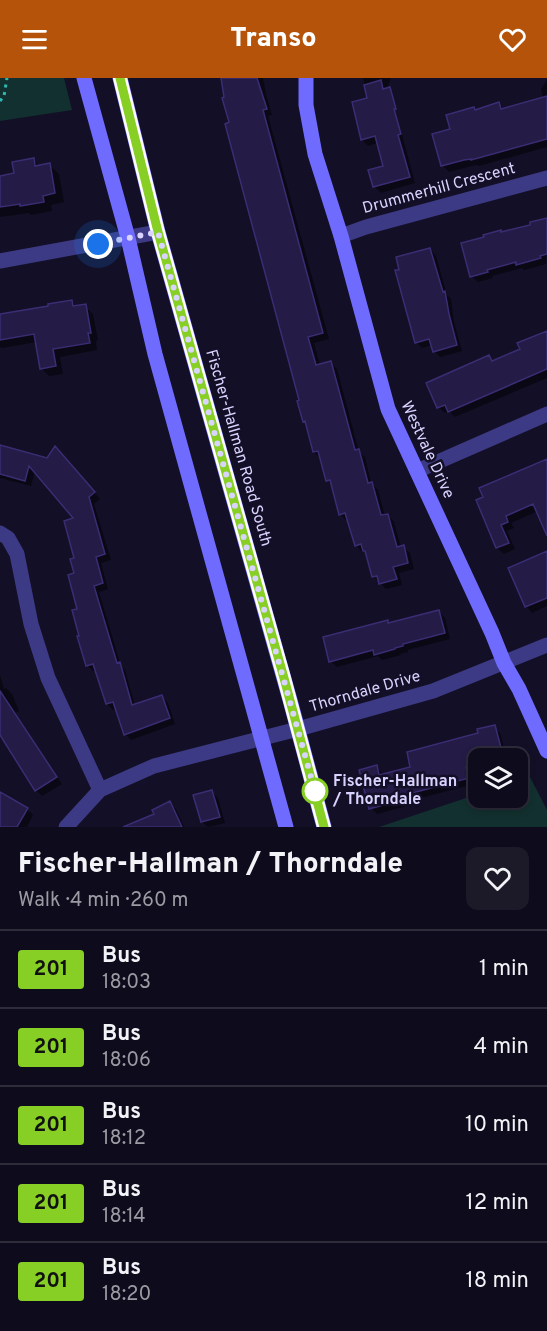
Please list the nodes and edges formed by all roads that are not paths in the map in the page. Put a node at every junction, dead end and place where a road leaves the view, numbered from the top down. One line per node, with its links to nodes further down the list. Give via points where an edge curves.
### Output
1 (84, 78): 7 (main road)
2 (120, 78): 5 (main road, Fischer-Hallman Road South)
3 (306, 78): 6 (main road, Westvale Drive, via 306,105 315,154)
4 (547, 178): 6 (street, Drummerhill Crescent)
5 (158, 232): 7 (street); 14 (main road, Fischer-Hallman Road South)
6 (341, 236): 10 (main road, Westvale Drive, via 388,410)
7 (128, 238): 8 (street); 15 (main road, via 155,354)
8 (0, 261)
9 (547, 414): 10 (street)
10 (417, 471): 13 (main road, Westvale Drive)
11 (0, 533): 17 (street, via 8,538 16,554 48,678)
12 (547, 645): 13 (street, Thorndale Drive)
13 (504, 663): 14 (street, Thorndale Drive, via 433,691); 16 (main road, Westvale Drive)
14 (298, 729): 15 (street, Thorndale Drive); 20 (main road, Fischer-Hallman Road South)
15 (262, 738): 17 (street, Thorndale Drive, via 154,766); 19 (main road)
16 (547, 751)
17 (100, 790): 18 (street, Thorndale Drive)
18 (66, 827)
19 (286, 827)
20 (324, 827)

